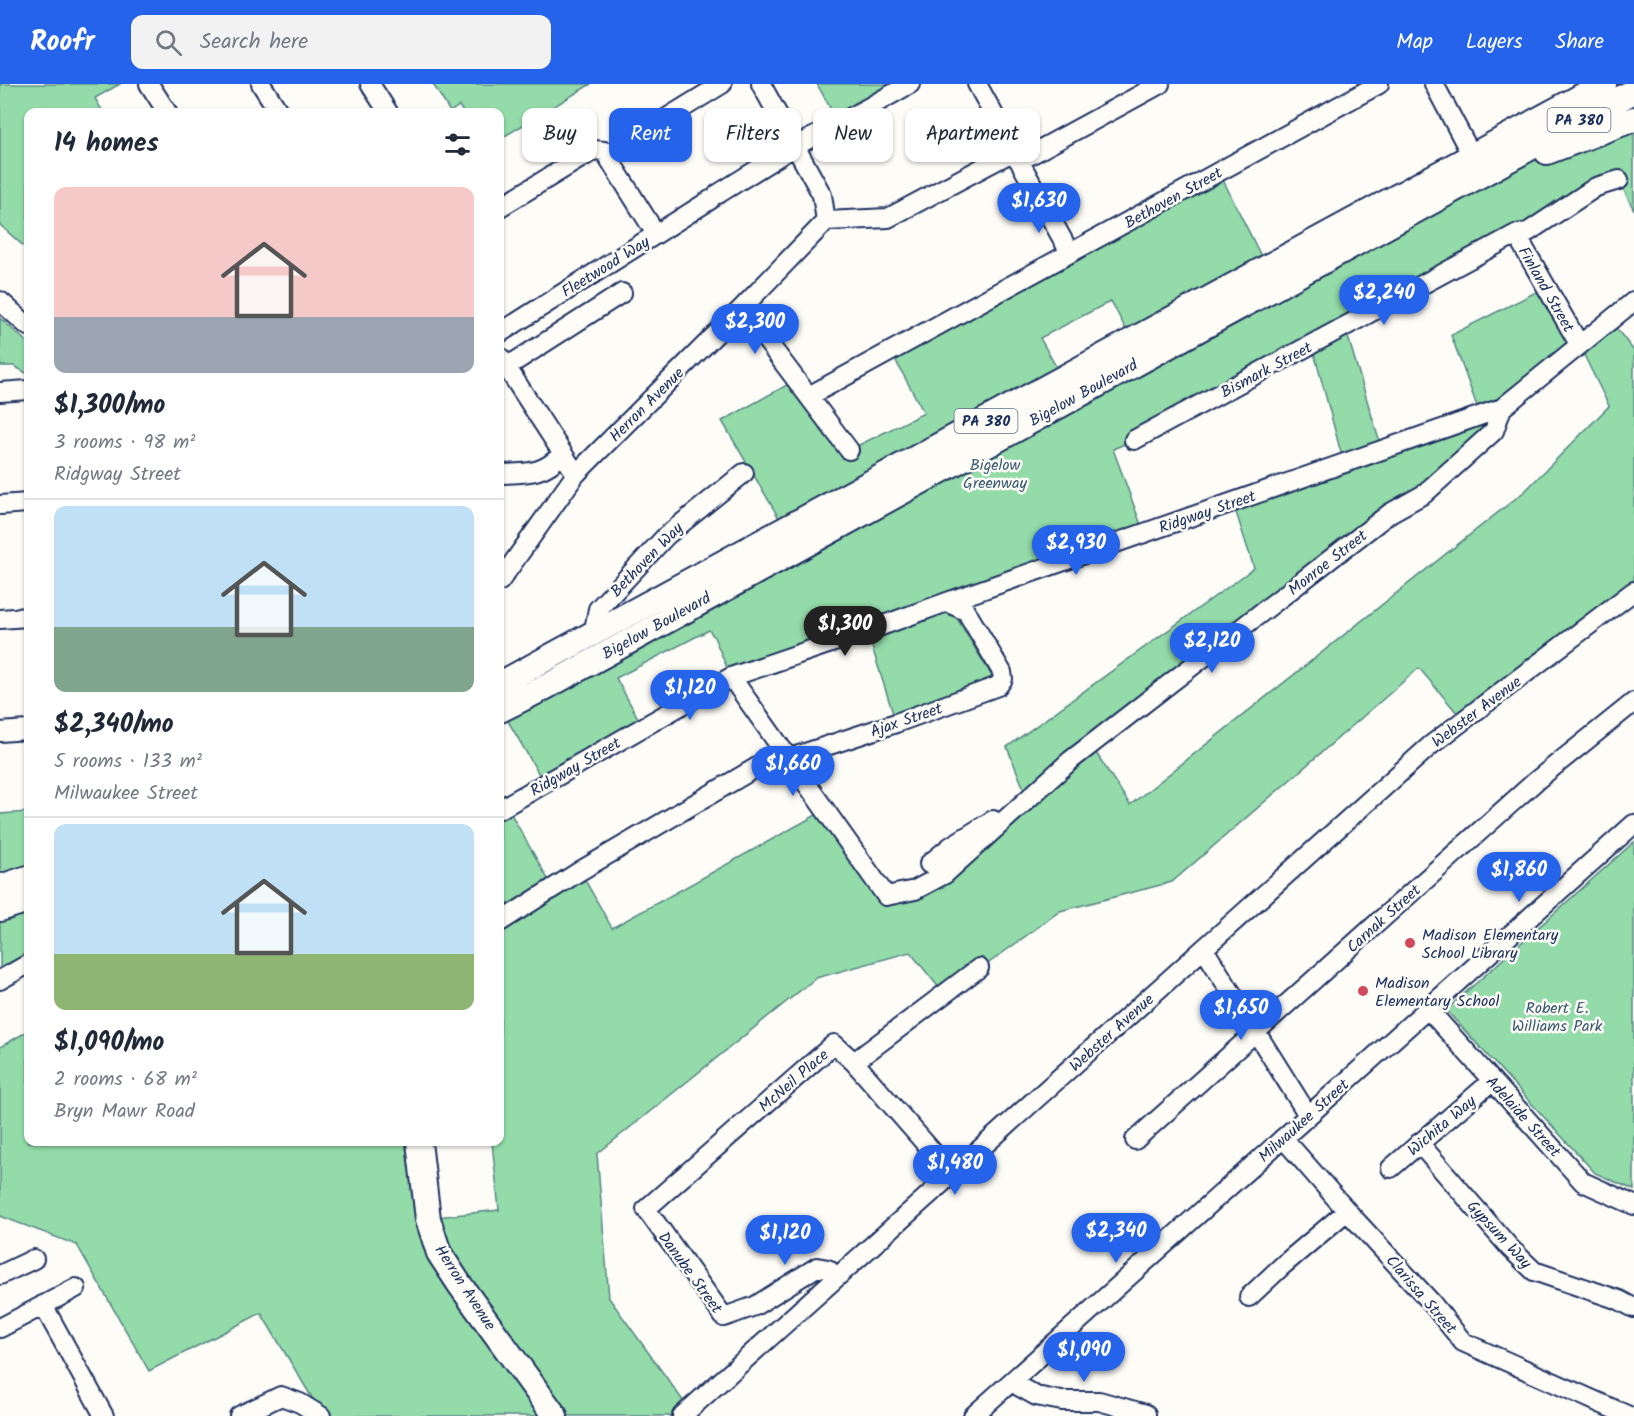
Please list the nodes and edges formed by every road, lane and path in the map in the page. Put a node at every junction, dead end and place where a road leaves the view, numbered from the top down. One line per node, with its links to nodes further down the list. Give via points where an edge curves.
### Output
1 (149, 84): 13 (street)
2 (261, 84): 14 (street)
3 (370, 84): 15 (street)
4 (722, 84): 21 (street)
5 (761, 84): 16 (street)
6 (910, 84): 19 (street, Fleetwood Way)
7 (977, 84): 17 (street)
8 (1160, 84): 20 (street)
9 (1379, 84): 33 (street, Bethoven Street)
10 (1434, 84): 22 (street)
11 (1604, 84): 22 (main road, Bigelow Boulevard / PA 380)
12 (1634, 90): 28 (main road, Bigelow Boulevard / PA 380)
13 (164, 108)
14 (276, 108)
15 (385, 108)
16 (774, 108)
17 (990, 108)
18 (1634, 119): 28 (main road)
19 (801, 143)
20 (1040, 144)
21 (606, 154): 29 (street, via 594,150); 31 (street)
22 (1472, 156): 60 (main road, Bigelow Boulevard / PA 380)
23 (801, 157): 30 (street, via 822,195)
24 (770, 162): 31 (street, Fleetwood Way)
25 (1004, 162): 30 (street, via 888,218)
26 (1019, 162): 33 (street)
27 (1619, 180): 32 (street, Bismark Street, via 1596,187 1528,232)
28 (1461, 185): 64 (main road, Bigelow Boulevard / PA 380)
29 (504, 205)
30 (826, 220): 37 (street, Herron Avenue)
31 (657, 234): 39 (street, Fleetwood Way)
32 (1516, 234): 40 (street, Finland Street); 47 (street, Bismark Street)
33 (1070, 253): 45 (street, Bethoven Street)
34 (622, 293): 41 (street, via 516,361)
35 (0, 301): 38 (street)
36 (1634, 301): 40 (street, Ridgway Street)
37 (742, 308): 45 (street); 52 (street, Herron Avenue)
38 (24, 322)
39 (504, 330)
40 (1579, 344): 46 (street, Ridgway Street)
41 (504, 363)
42 (504, 367): 49 (street)
43 (24, 390): 44 (street)
44 (0, 392)
45 (809, 396): 48 (street)
46 (1502, 408): 57 (street, Ridgway Street); 68 (street, Monroe Street, via 1494,431 1424,494 1381,520 1071,760)
47 (1134, 440)
48 (849, 450)
49 (562, 454): 51 (street, via 540,471); 52 (street)
50 (744, 472): 60 (street, Bethoven Way, via 666,536 598,609)
51 (504, 474)
52 (576, 474): 55 (street, Herron Avenue)
53 (24, 503): 54 (street)
54 (0, 505)
55 (504, 575)
56 (1634, 591): 77 (street, Webster Avenue, via 1431,745)
57 (947, 602): 61 (street, Ridgway Street); 67 (street, Ajax Street, via 966,611 1002,672 998,686)
58 (24, 617): 59 (street)
59 (0, 619)
60 (593, 634): 62 (main road, Bigelow Boulevard / PA 380)
61 (731, 676): 67 (street); 69 (street, Ridgway Street)
62 (504, 682)
63 (1634, 702): 82 (street, Carnak Street, via 1537,780)
64 (504, 708)
65 (24, 730): 66 (street)
66 (0, 732)
67 (787, 759): 68 (street, Monroe Street, via 886,896 915,890 945,874); 76 (street, Ajax Street, via 769,760)
68 (1028, 799): 71 (street, Monroe Street, via 969,834)
69 (504, 807)
70 (1634, 824): 81 (street, Milwaukee Street)
71 (929, 864)
72 (24, 879): 73 (main road)
73 (0, 887)
74 (24, 901): 75 (main road)
75 (0, 909)
76 (504, 919)
77 (1204, 949): 82 (street); 91 (street, Webster Avenue)
78 (24, 966): 80 (street)
79 (979, 968): 83 (street)
80 (0, 980)
81 (1428, 1009): 84 (street, Adelaide Street); 85 (street, Milwaukee Street)
82 (1256, 1032): 85 (street); 87 (street, Carnak Street)
83 (854, 1062): 91 (street, McNeil Place); 93 (street, McNeil Place, via 834,1044)
84 (1492, 1081): 88 (street, Wichita Way); 92 (street, Adelaide Street, via 1583,1182)
85 (1308, 1115): 86 (street, Milwaukee Street)
86 (1283, 1138): 94 (street, Clarissa Street); 103 (street, Milwaukee Street)
87 (1135, 1140)
88 (1419, 1143): 90 (street, Wichita Way); 101 (street, Gypsum Way, via 1534,1271)
89 (419, 1146): 109 (main road, Herron Avenue, via 428,1219 440,1253)
90 (1391, 1168)
91 (952, 1174): 97 (street, Webster Avenue)
92 (1634, 1205)
93 (646, 1209): 97 (street, Danube Street, via 724,1317 755,1306 817,1267 828,1269)
94 (1347, 1211): 99 (street); 105 (street, Clarissa Street, via 1464,1342)
95 (34, 1259): 96 (street)
96 (0, 1275)
97 (836, 1278): 110 (street, Webster Avenue)
98 (76, 1288): 100 (street)
99 (1250, 1297)
100 (43, 1305): 102 (street); 106 (street)
101 (1634, 1308)
102 (0, 1328)
103 (1011, 1382): 104 (street, via 1036,1396 1100,1401); 111 (street, Milwaukee Street)
104 (1147, 1415)
105 (1625, 1415)
106 (104, 1416)
107 (239, 1416): 108 (street, via 281,1396)
108 (321, 1416)
109 (555, 1416)
110 (682, 1416)
111 (973, 1416)

